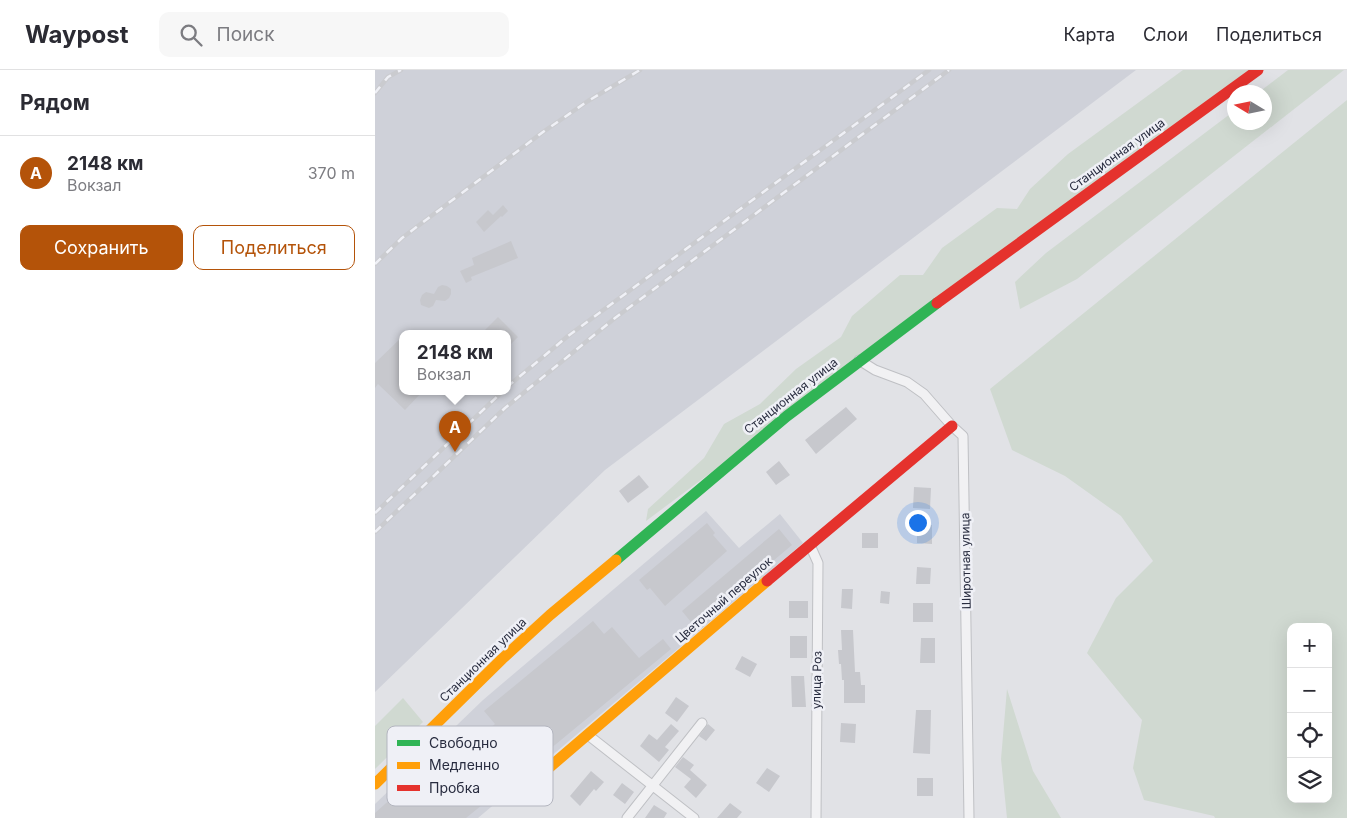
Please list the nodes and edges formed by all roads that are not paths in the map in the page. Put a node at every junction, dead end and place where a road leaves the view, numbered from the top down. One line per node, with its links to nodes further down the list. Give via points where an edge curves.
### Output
1 (1258, 70): 2 (street, Станционная улица)
2 (859, 360): 3 (street, Широтная улица, via 907,382 924,394); 6 (street, Станционная улица, via 787,416 550,615)
3 (952, 426): 4 (street, Цветочный переулок); 15 (street, Широтная улица, via 963,436 965,450)
4 (810, 545): 7 (street, Цветочный переулок); 14 (street, улица Роз, via 818,563)
5 (702, 723): 11 (street)
6 (434, 726)
7 (587, 735): 8 (street, Цветочный переулок); 11 (street)
8 (553, 764)
9 (387, 772): 10 (street, Станционная улица)
10 (375, 784)
11 (652, 786): 12 (street); 13 (street)
12 (627, 818)
13 (694, 818)
14 (816, 818)
15 (969, 818)

